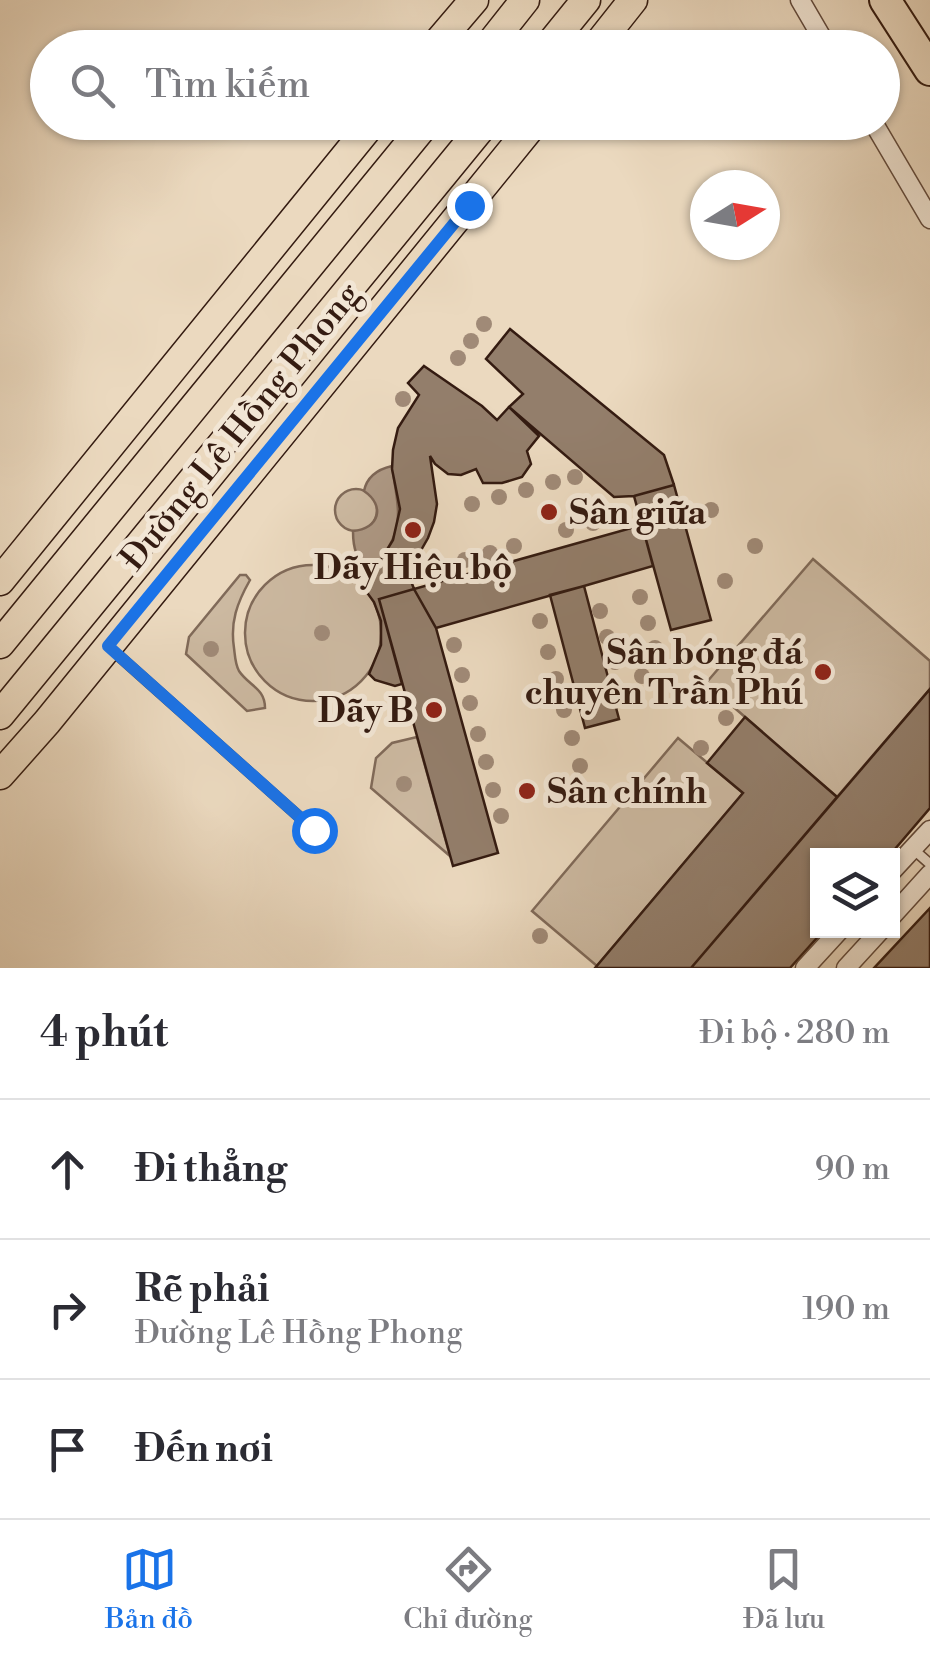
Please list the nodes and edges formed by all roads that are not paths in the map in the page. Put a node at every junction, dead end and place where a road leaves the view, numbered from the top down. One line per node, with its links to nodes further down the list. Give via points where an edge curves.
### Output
1 (474, 0): 7 (main road)
2 (525, 0): 8 (main road)
3 (586, 0): 9 (main road)
4 (633, 0): 10 (main road)
5 (800, 0): 11 (street)
6 (896, 4): 12 (highway); 13 (highway)
7 (448, 30)
8 (501, 30)
9 (562, 30)
10 (609, 30)
11 (818, 30)
12 (930, 33)
13 (930, 70)
14 (358, 140): 22 (main road)
15 (401, 140): 23 (main road, Đường Lê Hồng Phong)
16 (471, 140): 19 (main road, Đường Lê Hồng Phong)
17 (521, 140): 20 (main road, Đường Lê Hồng Phong)
18 (883, 140): 21 (street)
19 (442, 176): 20 (main road); 25 (main road, Đường Lê Hồng Phong)
20 (469, 205): 24 (main road, Đường Lê Hồng Phong)
21 (930, 219)
22 (4, 567)
23 (0, 644)
24 (108, 646): 26 (main road, Đường Lê Hồng Phong); 28 (lane)
25 (0, 715)
26 (10, 746): 27 (main road, Đường Lê Hồng Phong)
27 (0, 775)
28 (314, 830)
29 (930, 830): 30 (street)
30 (912, 849): 31 (street); 32 (lane)
31 (900, 862)
32 (930, 864)
33 (930, 874): 34 (street)
34 (900, 907)
35 (832, 938): 37 (street)
36 (873, 938): 38 (street)
37 (805, 968)
38 (846, 968)

